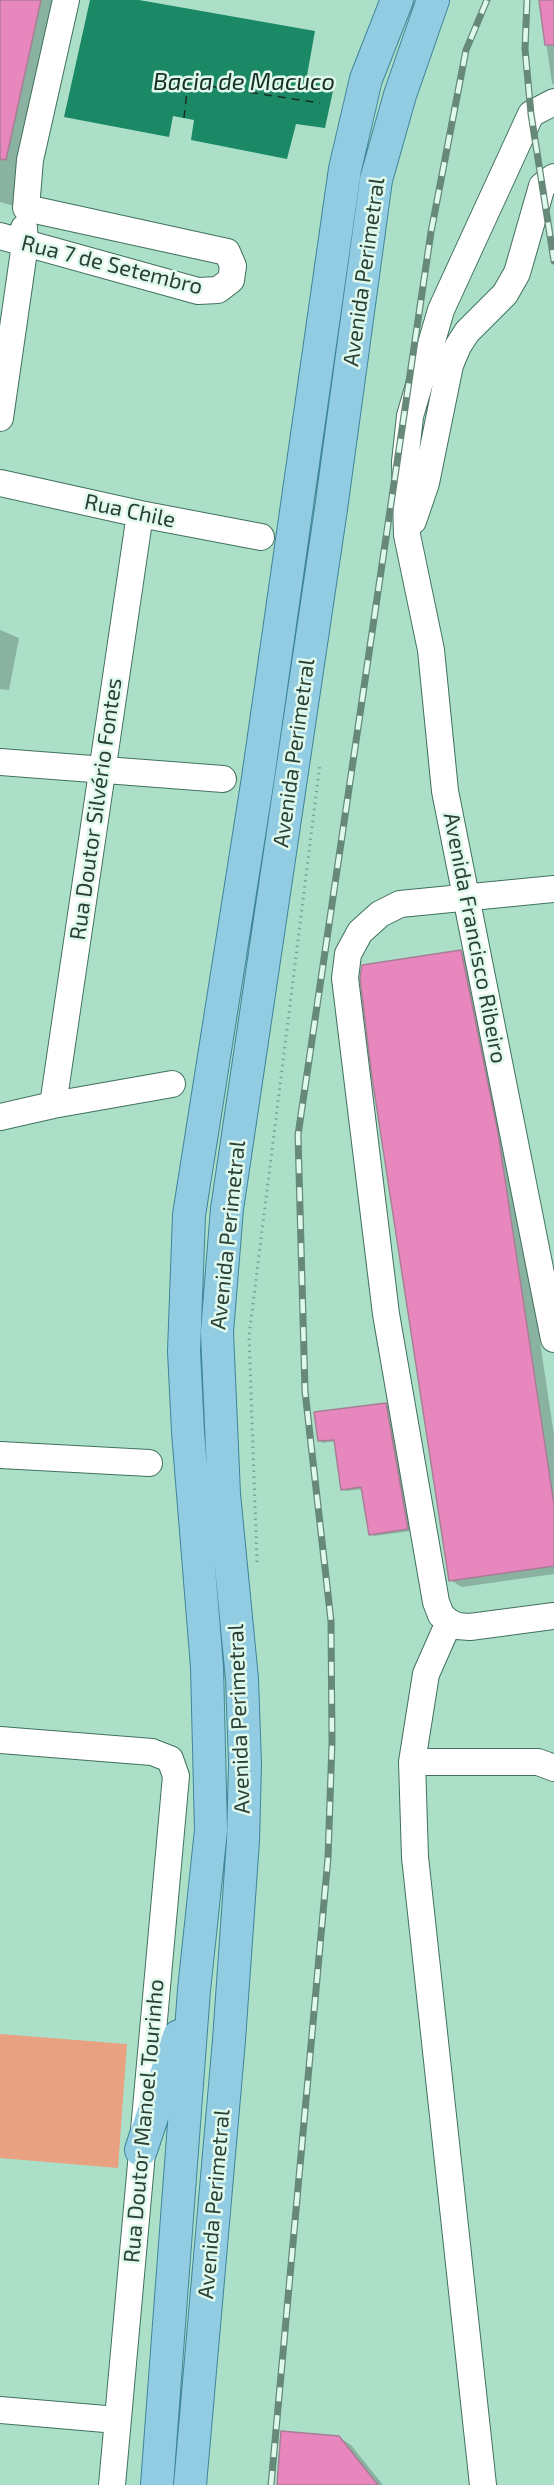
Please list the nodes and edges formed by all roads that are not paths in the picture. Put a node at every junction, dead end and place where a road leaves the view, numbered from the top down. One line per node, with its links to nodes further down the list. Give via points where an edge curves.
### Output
1 (66, 0): 6 (street, via 30,160)
2 (397, 0): 30 (main road, Avenida Perimetral, via 366,79 345,169 260,767 189,1215 183,1351 207,1667 211,1830)
3 (433, 0): 36 (main road, Avenida Perimetral, via 376,180 227,1209 217,1332 224,1494 242,1679 243,1841)
4 (554, 102): 12 (street, Avenida Francisco Ribeiro, via 531,114 441,310 410,416 405,462)
5 (548, 182): 12 (street, via 517,273 505,294 467,332 450,365 426,483)
6 (26, 208): 8 (street); 8 (street, Rua 7 de Setembro, via 220,250 230,255 233,272 224,287 198,291)
7 (0, 236): 8 (street, Rua 7 de Setembro)
8 (25, 244): 9 (street)
9 (0, 418)
10 (0, 483): 11 (street, Rua Chile)
11 (140, 514): 13 (street, Rua Chile); 15 (street, Rua Doutor Silvério Fontes)
12 (407, 535): 18 (street, Avenida Francisco Ribeiro, via 431,650 445,791)
13 (261, 537)
14 (0, 762): 15 (street)
15 (102, 770): 16 (street); 20 (street, Rua Doutor Silvério Fontes)
16 (223, 778)
17 (554, 889): 18 (street)
18 (467, 897): 22 (street, Avenida Francisco Ribeiro); 26 (street, via 400,904 380,914 360,932 348,954 345,978 386,1314 429,1572 441,1615)
19 (172, 1084): 20 (street)
20 (53, 1105): 21 (street)
21 (0, 1117)
22 (554, 1339)
23 (0, 1455): 24 (street)
24 (149, 1463)
25 (554, 1616): 26 (street)
26 (459, 1624): 28 (street, via 426,1674)
27 (0, 1740): 31 (street, Rua Doutor Manoel Tourinho, via 152,1752 170,1759 176,1776)
28 (412, 1762): 29 (street, via 538,1762); 37 (street, via 415,1857)
29 (554, 1768)
30 (194, 1990): 31 (main road); 35 (main road, Avenida Perimetral)
31 (141, 2150): 33 (street, Rua Doutor Manoel Tourinho)
32 (0, 2410): 33 (street)
33 (117, 2420): 34 (street, Rua Doutor Manoel Tourinho)
34 (112, 2485)
35 (157, 2485)
36 (190, 2485)
37 (483, 2485)

